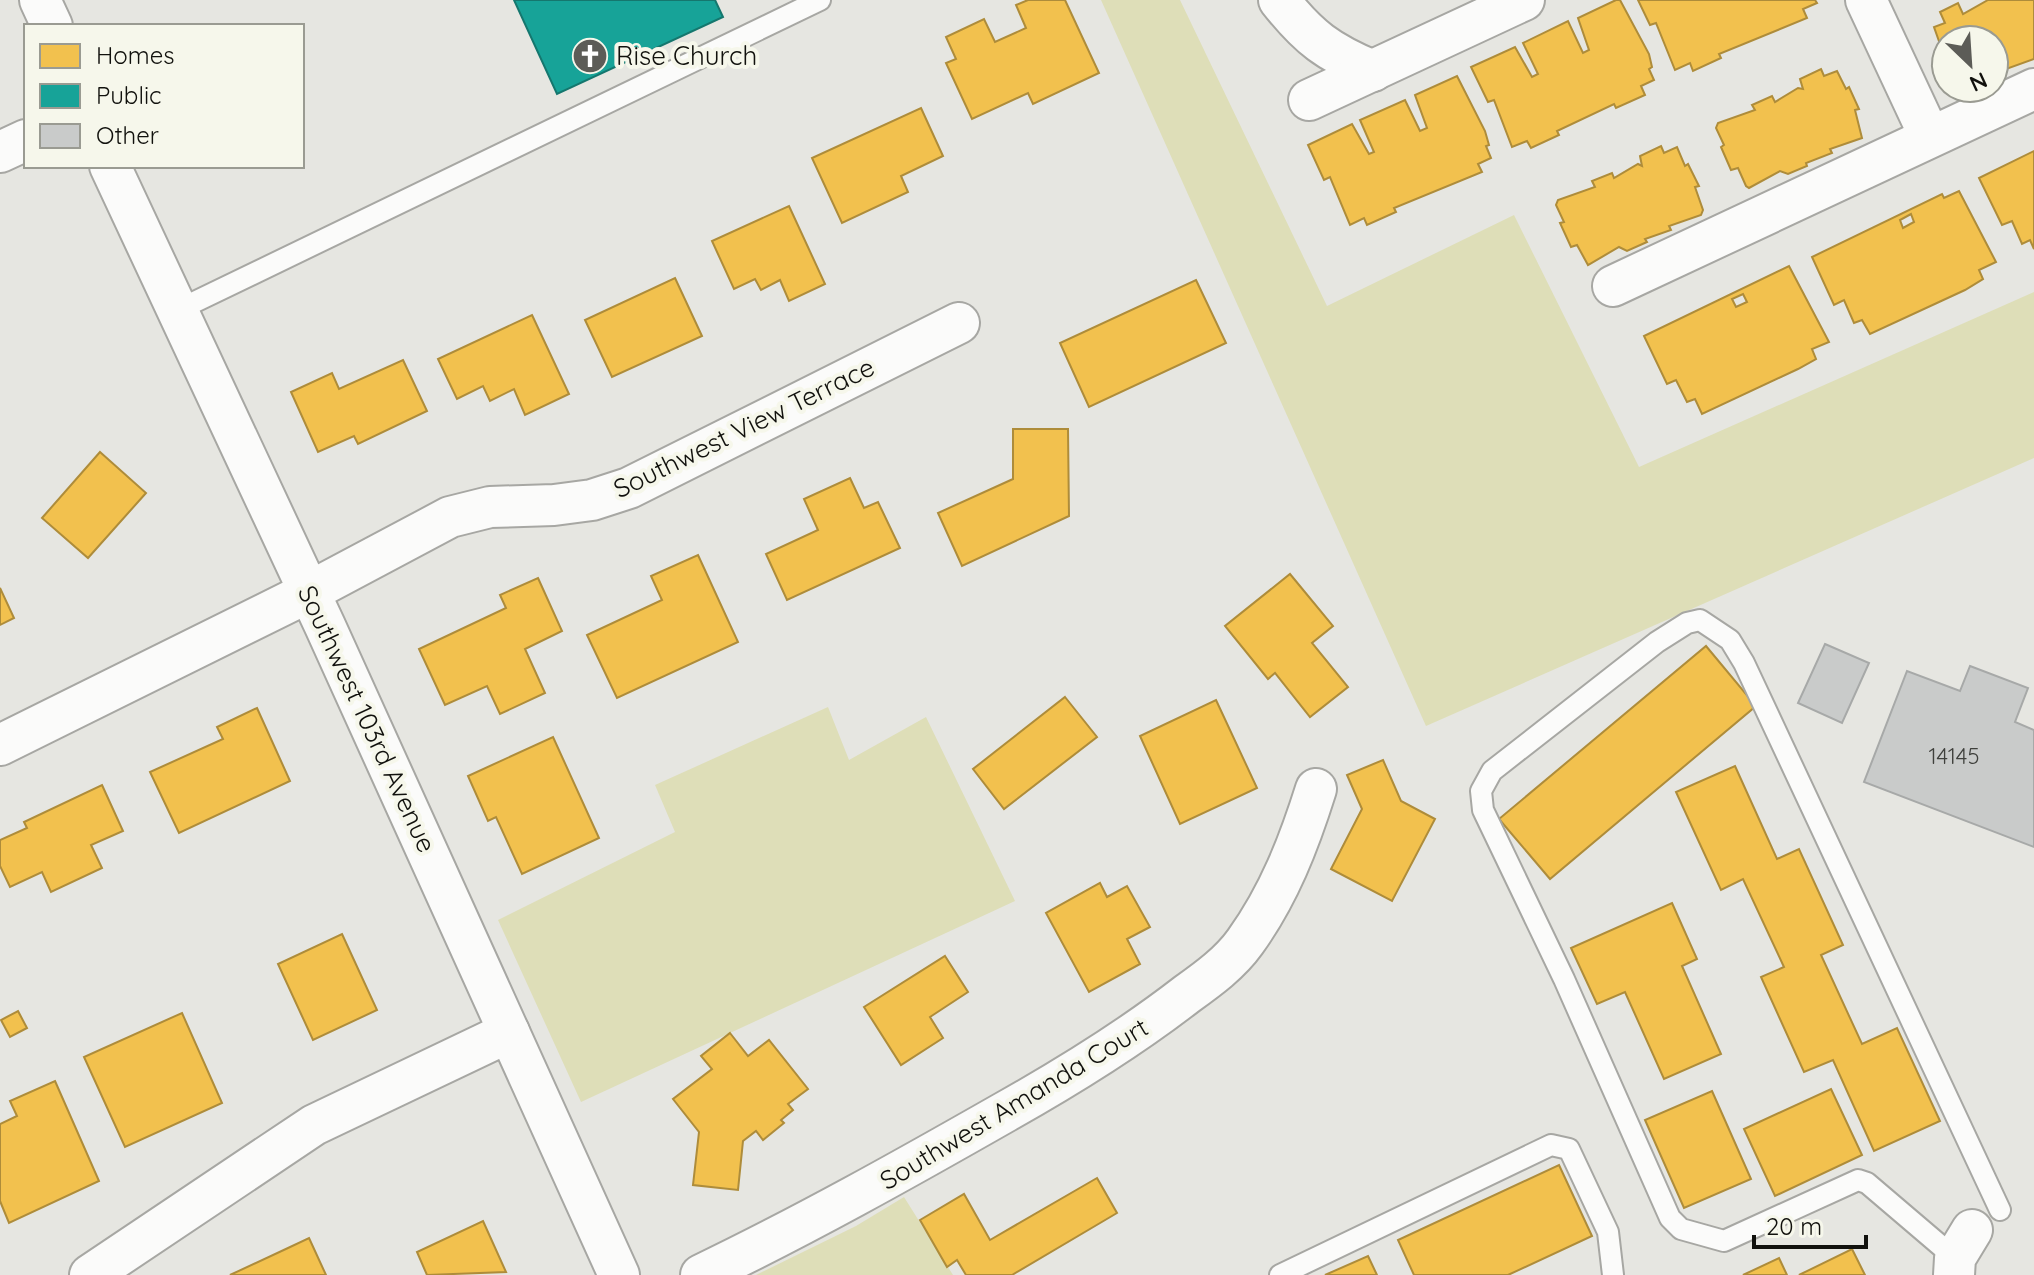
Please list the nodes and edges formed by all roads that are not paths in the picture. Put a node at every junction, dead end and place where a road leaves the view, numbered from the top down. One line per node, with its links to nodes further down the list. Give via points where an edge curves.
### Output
1 (40, 0): 6 (street)
2 (820, 0): 15 (lane)
3 (1279, 0): 7 (street, via 1330,53)
4 (1524, 0): 7 (street)
5 (1866, 0): 10 (street)
6 (51, 24)
7 (1373, 71): 9 (street)
8 (2034, 89): 10 (street)
9 (1309, 100)
10 (1930, 137): 14 (street)
11 (24, 141): 12 (street)
12 (0, 152)
13 (111, 168): 15 (street, Southwest 103rd Avenue)
14 (1613, 286)
15 (178, 310): 17 (street, Southwest 103rd Avenue)
16 (959, 323): 17 (street, Southwest View Terrace, via 629,488 592,500 490,507 450,517)
17 (309, 592): 18 (street, Southwest View Terrace); 20 (street, Southwest 103rd Avenue)
18 (0, 745)
19 (1316, 789): 24 (street, Southwest Amanda Court, via 1297,850 1244,944 1218,972 1083,1068 810,1223)
20 (509, 1032): 22 (street, via 314,1125); 23 (street, Southwest 103rd Avenue)
21 (1970, 1243): 21 (lane, via 1776,727 1730,640 1700,620 1687,623 1492,771 1481,791 1483,810 1670,1218 1681,1229 1724,1241 1858,1180)
22 (90, 1275)
23 (619, 1275)
24 (701, 1275)
25 (1280, 1275): 26 (lane, via 1561,1144 1569,1149 1608,1232)
26 (1613, 1275)

